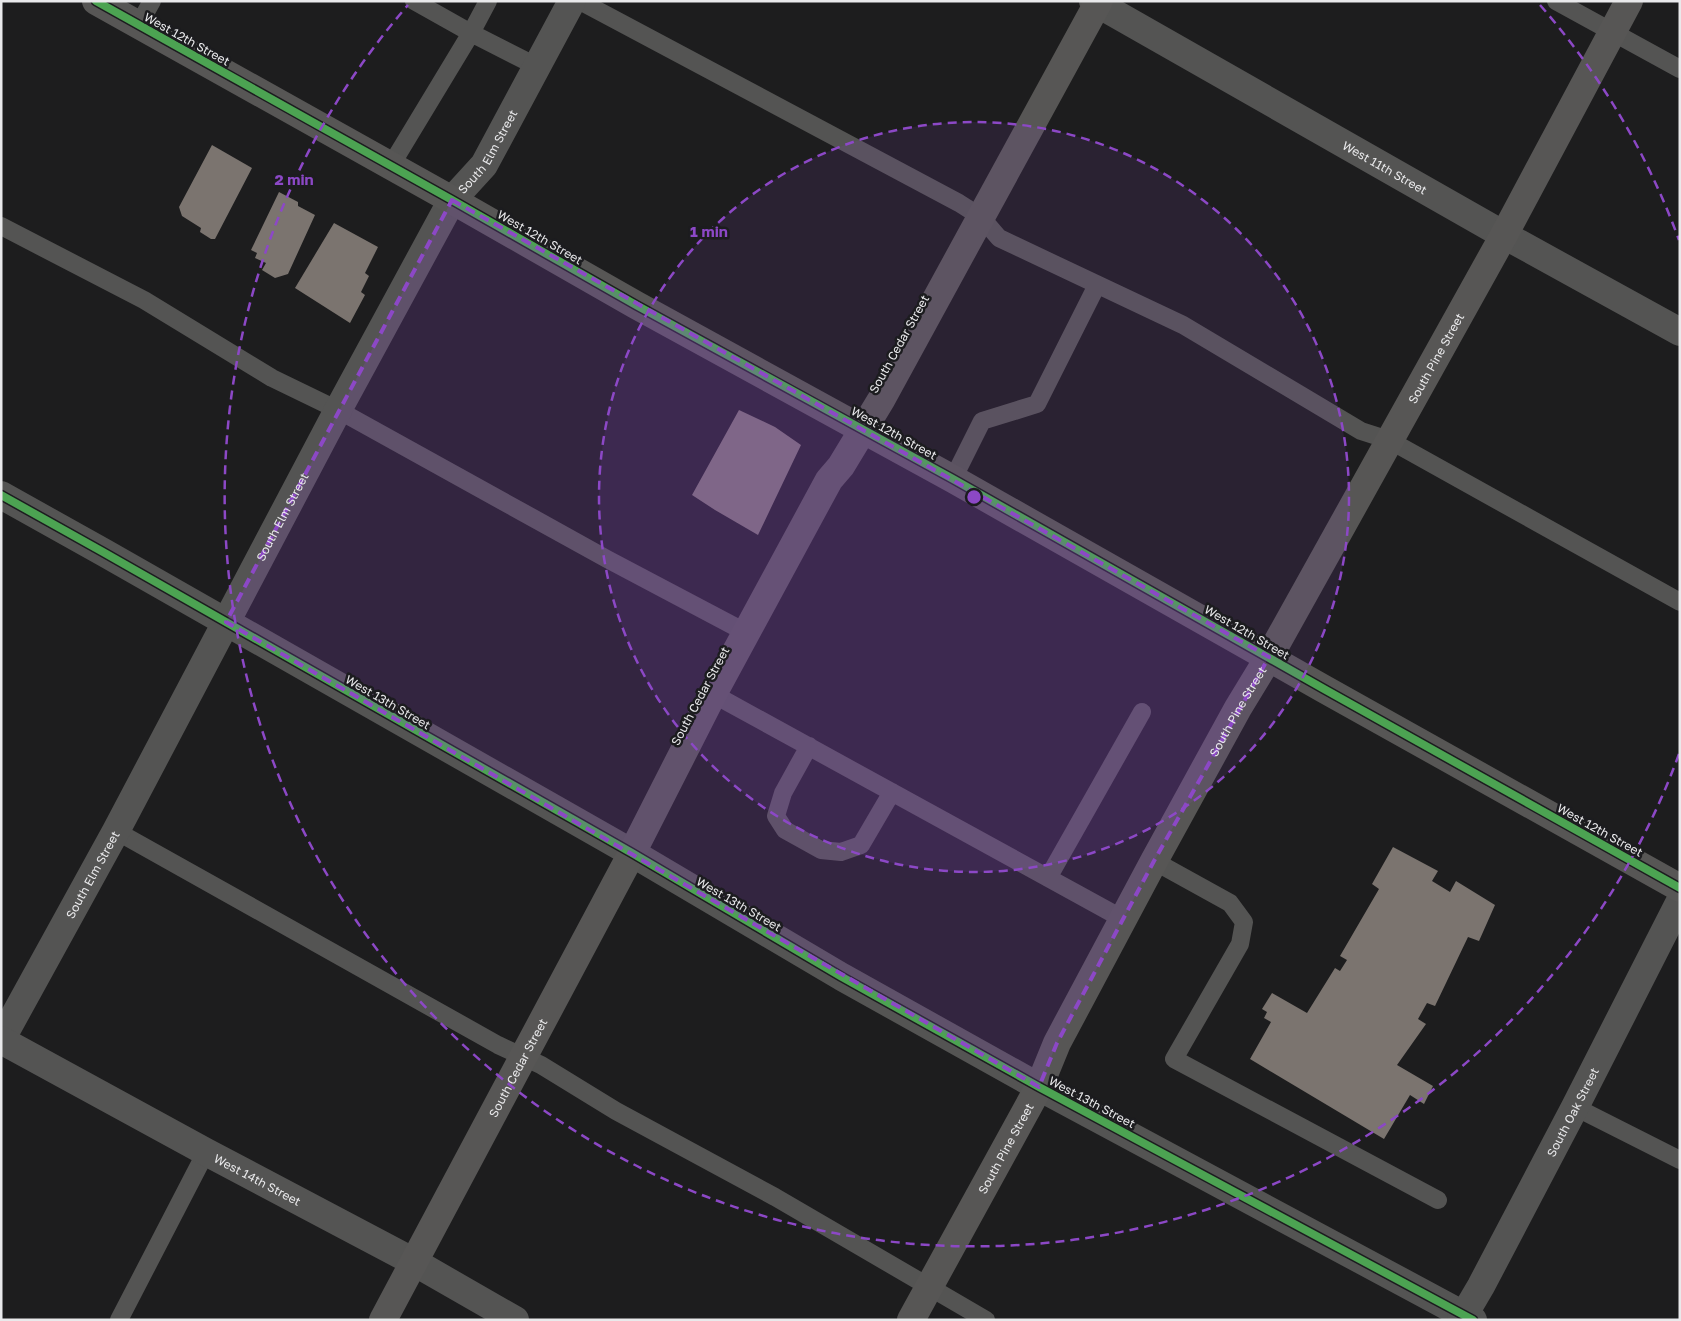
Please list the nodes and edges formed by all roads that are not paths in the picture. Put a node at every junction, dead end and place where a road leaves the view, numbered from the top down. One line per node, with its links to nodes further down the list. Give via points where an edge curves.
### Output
1 (96, 1): 9 (main road, West 12th Street)
2 (414, 1): 11 (lane)
3 (488, 1): 11 (lane)
4 (572, 1): 12 (street, South Elm Street)
5 (580, 1): 16 (lane)
6 (1556, 1): 10 (lane)
7 (1629, 1): 10 (main road, South Pine Street)
8 (1096, 2): 16 (main road, South Cedar Street); 18 (street, West 11th Street)
9 (145, 13): 14 (main road, West 12th Street)
10 (1613, 32): 13 (lane); 18 (main road, South Pine Street)
11 (471, 33): 12 (lane); 14 (lane)
12 (536, 66): 15 (street, South Elm Street, via 484,165)
13 (1680, 68)
14 (390, 167): 15 (main road, West 12th Street)
15 (452, 200): 21 (street, South Elm Street); 22 (main road, West 12th Street, via 636,305)
16 (981, 217): 19 (lane, via 999,238); 22 (main road, South Cedar Street, via 882,400)
17 (1, 226): 21 (lane, via 144,300 272,378)
18 (1504, 235): 20 (street, West 11th Street); 23 (main road, South Pine Street)
19 (1097, 284): 23 (lane, via 1184,325 1361,430); 24 (lane, via 1037,404 982,421)
20 (1680, 332)
21 (338, 410): 27 (street, South Elm Street); 28 (lane)
22 (863, 428): 24 (main road, West 12th Street); 28 (main road, South Cedar Street, via 829,480)
23 (1389, 440): 26 (lane); 29 (main road, South Pine Street)
24 (953, 479): 29 (main road, West 12th Street)
25 (1, 495): 27 (street, West 13th Street)
26 (1680, 602)
27 (226, 622): 34 (street, South Elm Street); 35 (street, West 13th Street)
28 (747, 633): 30 (main road, South Cedar Street)
29 (1269, 657): 36 (main road, South Pine Street); 38 (main road, West 12th Street)
30 (713, 694): 32 (lane); 35 (main road, South Cedar Street)
31 (1142, 712): 37 (lane)
32 (809, 746): 33 (lane); 33 (lane, via 783,793 776,816 785,830 821,850 840,852 861,845)
33 (892, 792): 37 (lane)
34 (116, 832): 41 (street, South Elm Street); 42 (lane)
35 (632, 853): 42 (main road, South Cedar Street); 43 (street, West 13th Street, via 842,977)
36 (1154, 861): 40 (main road, South Pine Street); 47 (lane, via 1230,903 1244,922 1240,944 1174,1059)
37 (1048, 878): 40 (lane)
38 (1680, 888)
39 (1680, 901): 44 (street, South Oak Street)
40 (1123, 919): 43 (main road, South Pine Street, via 1057,1043)
41 (1, 1040): 45 (street, West 14th Street)
42 (523, 1058): 48 (main road, South Cedar Street); 49 (lane, via 541,1065 616,1111)
43 (1039, 1086): 49 (main road, South Pine Street); 50 (street, West 13th Street)
44 (1575, 1107): 46 (lane); 50 (street, South Oak Street)
45 (206, 1152): 48 (street, West 14th Street); 51 (lane)
46 (1680, 1160)
47 (1438, 1200)
48 (414, 1262): 52 (main road, South Cedar Street); 53 (street, West 14th Street)
49 (930, 1286): 54 (main road, South Pine Street); 55 (lane)
50 (1466, 1318)
51 (119, 1320)
52 (383, 1320)
53 (515, 1320)
54 (911, 1320)
55 (986, 1320)

